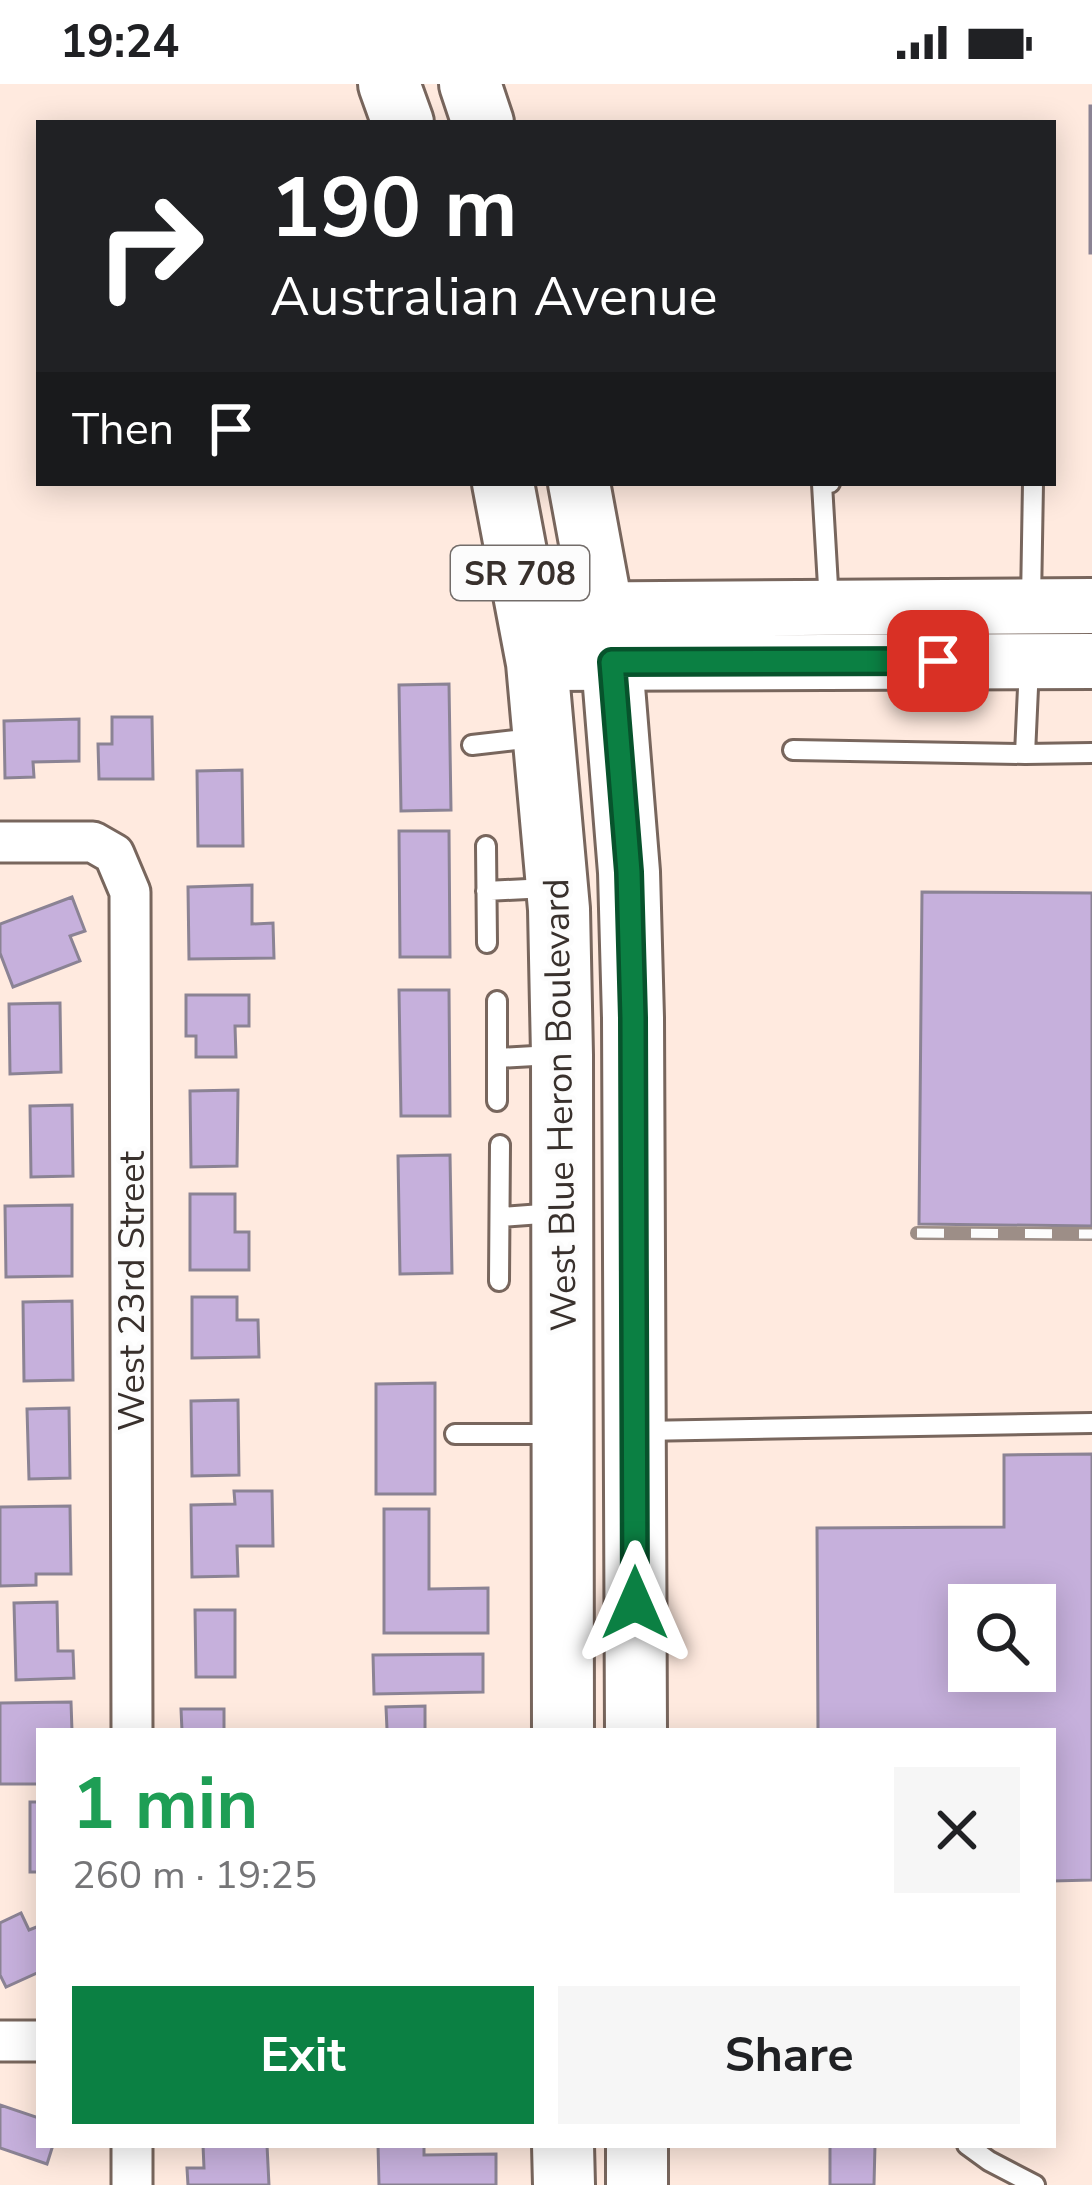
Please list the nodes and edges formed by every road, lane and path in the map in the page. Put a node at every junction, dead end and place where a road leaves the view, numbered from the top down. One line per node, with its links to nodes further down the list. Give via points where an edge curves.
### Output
1 (389, 84): 3 (main road)
2 (470, 84): 4 (main road)
3 (402, 120)
4 (483, 120)
5 (504, 486): 13 (main road, West Blue Heron Boulevard / SR 708)
6 (580, 486): 12 (main road, West Blue Heron Boulevard / SR 708)
7 (825, 486): 11 (lane)
8 (1033, 486): 9 (lane)
9 (1031, 606): 10 (main road); 11 (main road)
10 (1092, 606)
11 (830, 608): 12 (main road)
12 (608, 636): 13 (main road); 14 (main road); 35 (main road, West Blue Heron Boulevard / SR 708, via 629,872)
13 (532, 637): 16 (main road, West Blue Heron Boulevard / SR 708)
14 (1029, 661): 15 (main road); 20 (lane)
15 (1092, 661)
16 (545, 737): 17 (lane); 23 (main road, West Blue Heron Boulevard / SR 708)
17 (472, 745)
18 (794, 750): 20 (lane)
19 (1092, 753): 20 (lane)
20 (1025, 754)
21 (0, 842): 38 (street, West 23rd Street, via 93,842 114,854 130,892)
22 (485, 846): 24 (lane)
23 (557, 887): 24 (lane); 27 (main road, West Blue Heron Boulevard / SR 708)
24 (486, 891): 25 (lane)
25 (487, 943)
26 (497, 1001): 28 (lane)
27 (562, 1055): 28 (lane); 31 (main road, West Blue Heron Boulevard / SR 708)
28 (497, 1058): 29 (lane)
29 (497, 1100)
30 (500, 1145): 32 (lane)
31 (562, 1213): 32 (lane); 37 (main road, West Blue Heron Boulevard / SR 708)
32 (500, 1217): 33 (lane)
33 (499, 1281)
34 (1092, 1423): 35 (lane)
35 (634, 1431): 40 (main road, West Blue Heron Boulevard / SR 708)
36 (454, 1434): 37 (lane)
37 (563, 1434): 39 (main road, West Blue Heron Boulevard / SR 708)
38 (132, 1728)
39 (562, 1728)
40 (636, 1728)
41 (0, 2041): 42 (street)
42 (36, 2041)
43 (132, 2148): 47 (street)
44 (563, 2148): 48 (main road)
45 (637, 2148): 49 (main road)
46 (971, 2148): 50 (lane)
47 (132, 2185)
48 (563, 2185)
49 (638, 2185)
50 (1035, 2185)

